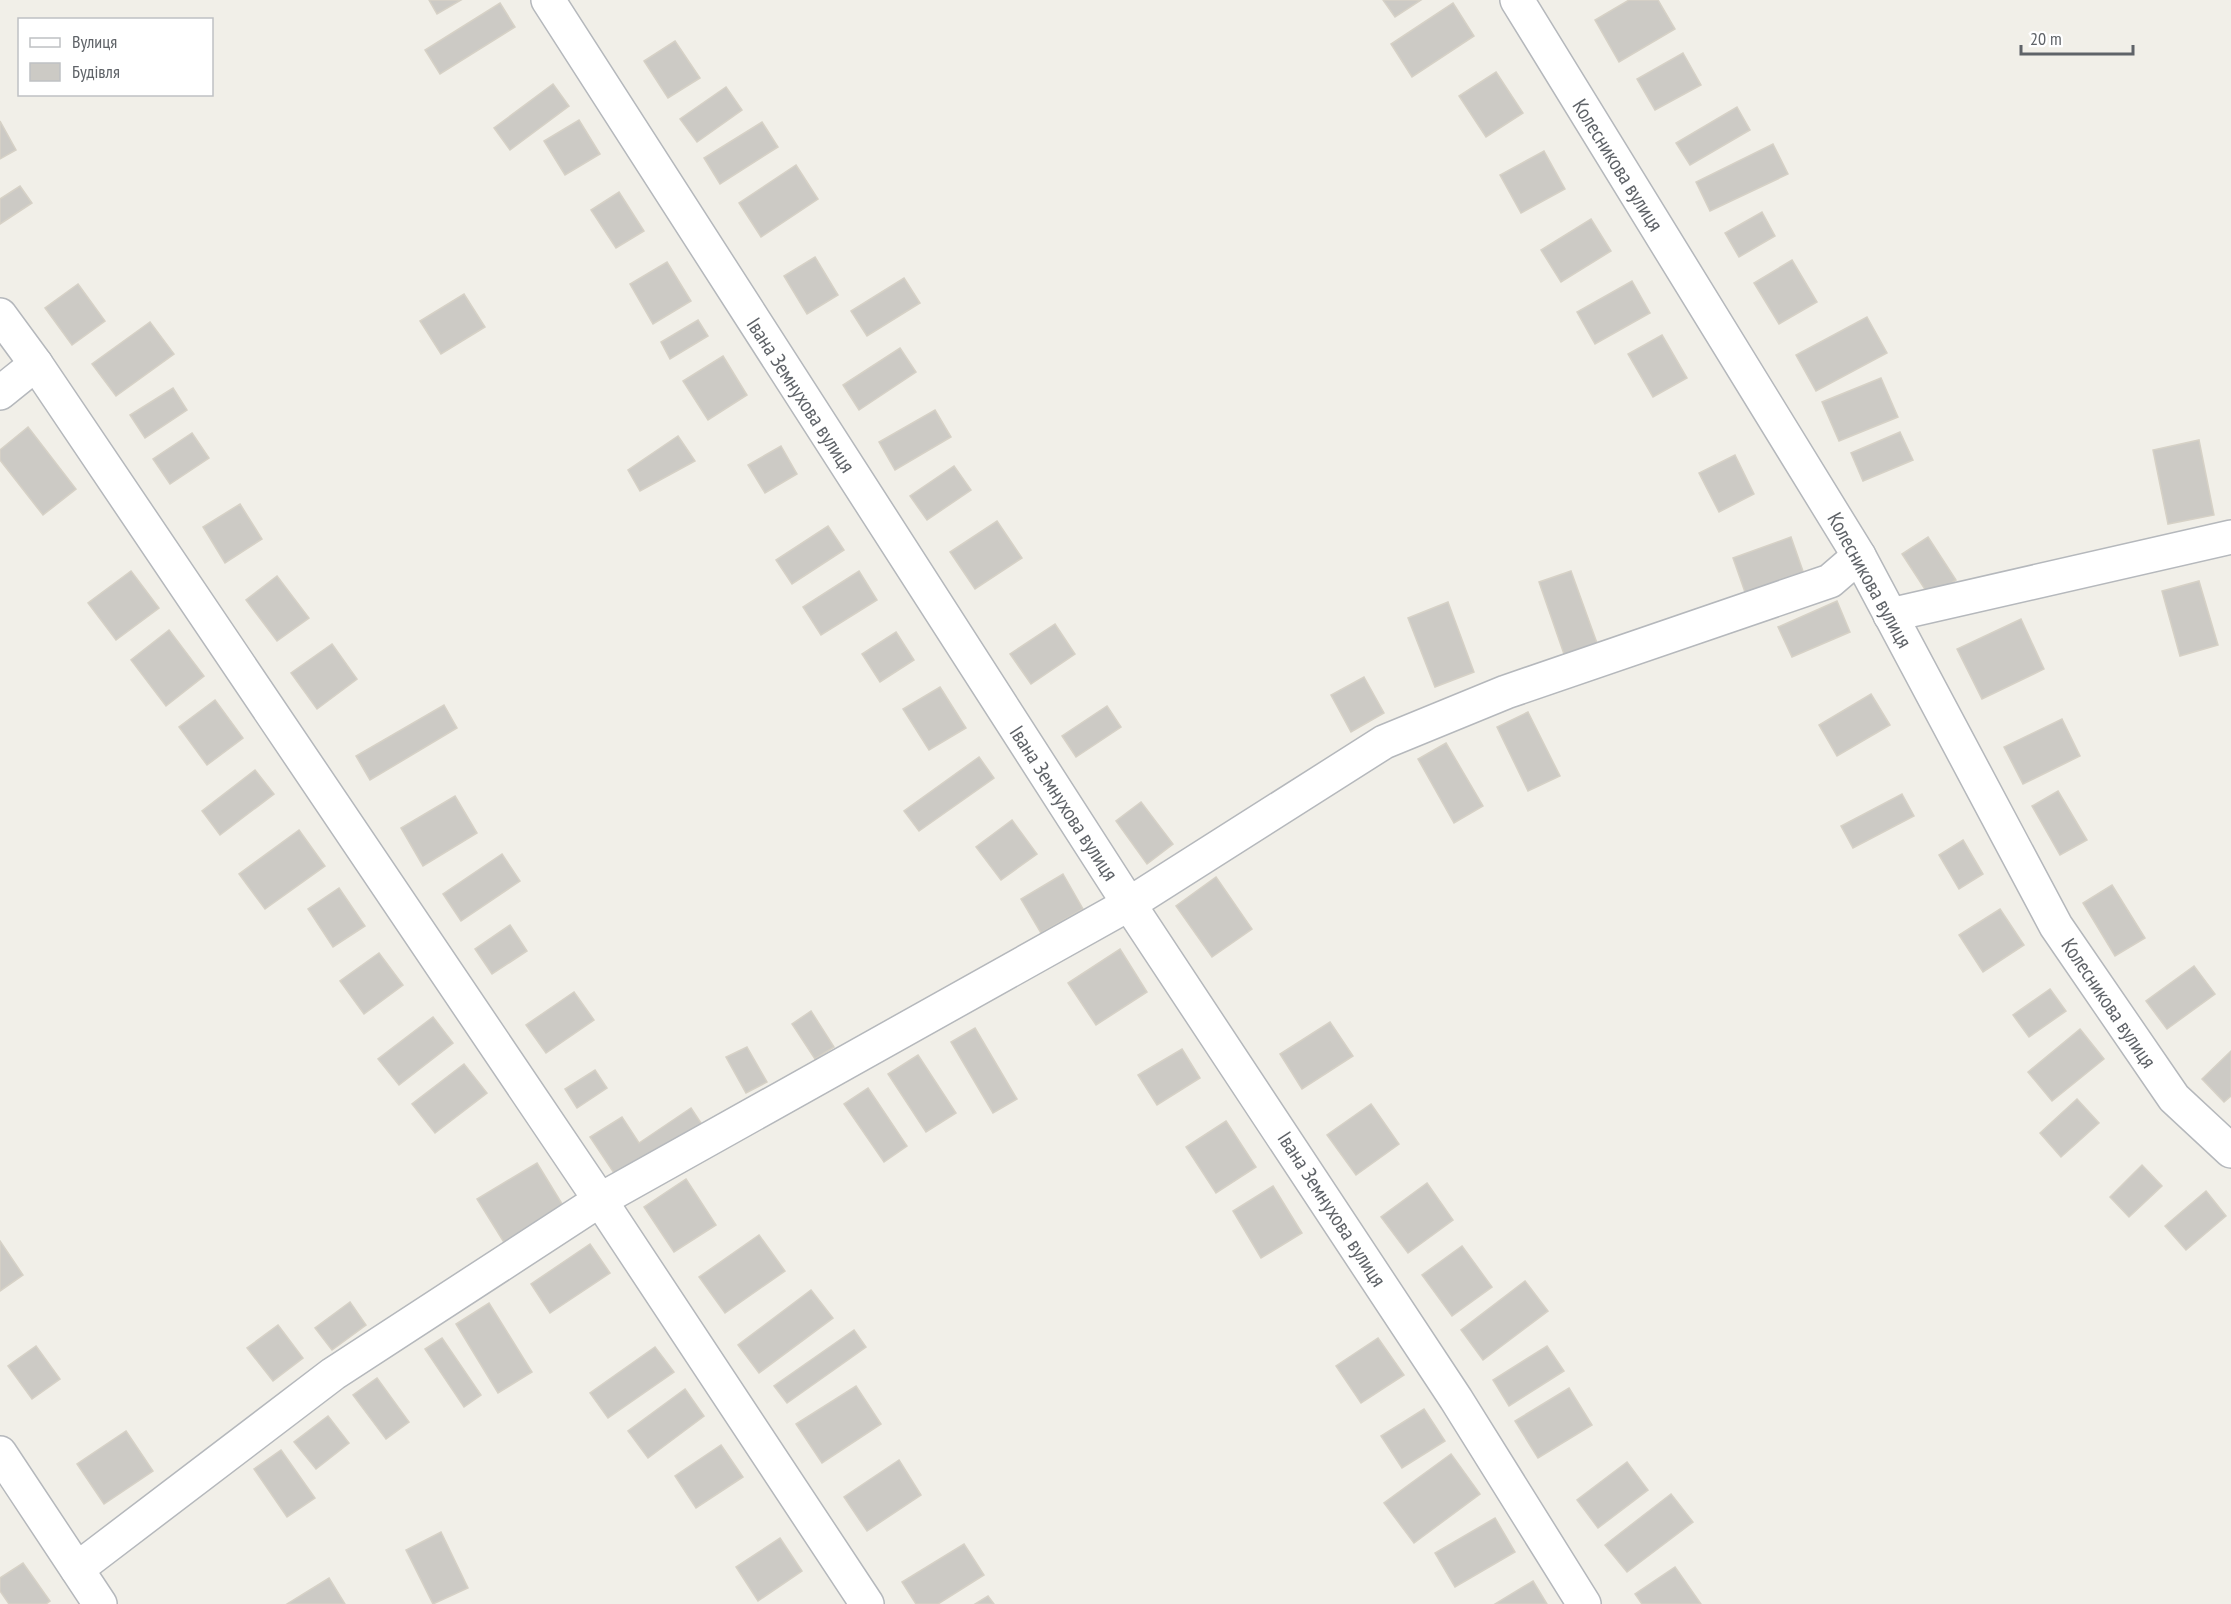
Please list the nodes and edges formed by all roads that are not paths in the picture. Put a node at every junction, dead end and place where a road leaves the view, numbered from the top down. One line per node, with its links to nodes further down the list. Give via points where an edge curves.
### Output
1 (548, 0): 9 (street, Івана Земнухова вулиця)
2 (1517, 0): 7 (street, Колесникова вулиця)
3 (0, 315): 4 (street)
4 (36, 364): 5 (street); 11 (street)
5 (0, 393)
6 (2231, 537): 8 (street)
7 (1859, 556): 8 (street, Колесникова вулиця); 9 (street, via 1830,581 1506,692 1384,742)
8 (1890, 615): 10 (street, Колесникова вулиця, via 2056,926 2174,1098)
9 (1129, 904): 11 (street); 16 (street, Івана Земнухова вулиця, via 1456,1399)
10 (2231, 1151)
11 (600, 1200): 13 (street, via 333,1374); 15 (street)
12 (0, 1453): 13 (street)
13 (77, 1569): 14 (street)
14 (100, 1604)
15 (867, 1604)
16 (1584, 1604)

